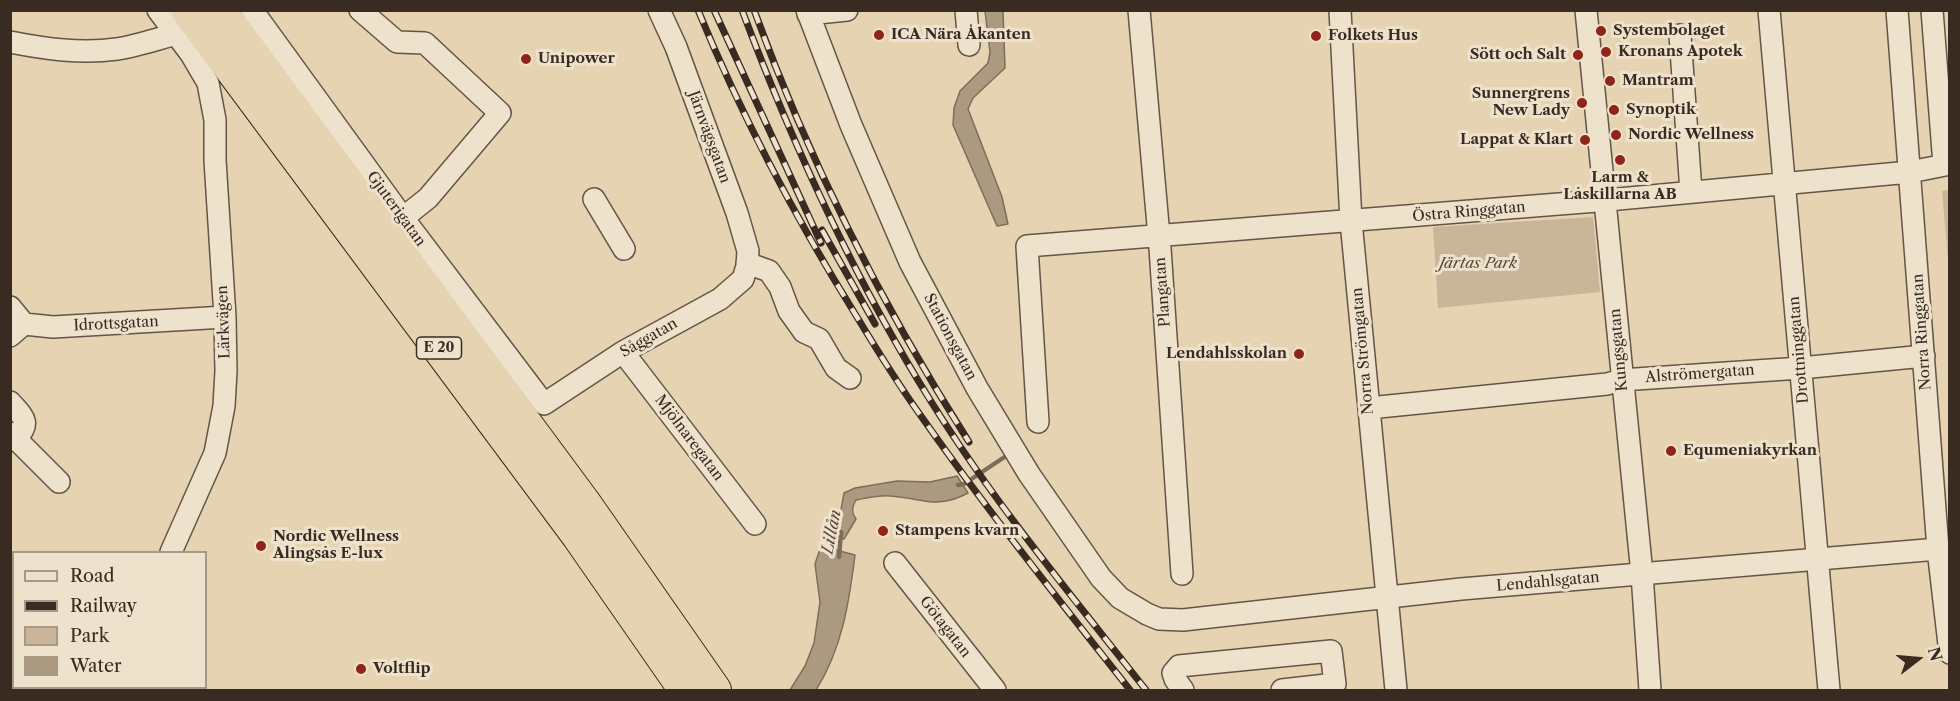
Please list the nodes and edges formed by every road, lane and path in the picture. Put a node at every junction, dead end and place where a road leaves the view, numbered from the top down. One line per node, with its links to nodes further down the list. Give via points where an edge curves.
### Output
1 (158, 10): 15 (street)
2 (220, 10): 55 (highway, E 20, via 584,502)
3 (252, 10): 25 (street, Gjuterigatan)
4 (360, 10): 25 (street, via 397,42 425,42 500,113 428,198)
5 (659, 10): 29 (street, Järnvägsgatan, via 737,213 748,251)
6 (847, 10): 14 (street)
7 (966, 10): 18 (street)
8 (1139, 10): 27 (street, Plangatan)
9 (1340, 10): 26 (street, Norra Strömgatan)
10 (1586, 10): 24 (street, Kungsgatan)
11 (1769, 10): 21 (street, Drottninggatan)
12 (1897, 10): 20 (street, Norra Ringgatan)
13 (1932, 10): 19 (street)
14 (808, 12): 52 (street, Stationsgatan, via 910,262 977,388 1029,474 1101,578 1120,598)
15 (182, 22): 17 (street, via 117,49 83,52); 31 (street, Lärkvägen, via 191,54 208,83 214,120); 54 (highway, E 20, via 578,536)
16 (1680, 35): 22 (street)
17 (10, 42)
18 (969, 45)
19 (1947, 165): 20 (street, Östra Ringgatan)
20 (1910, 172): 21 (street, Östra Ringgatan); 34 (street, Norra Ringgatan)
21 (1783, 183): 22 (street, Östra Ringgatan); 35 (street, Drottninggatan)
22 (1691, 192): 24 (street, Östra Ringgatan)
23 (594, 199): 28 (street)
24 (1605, 200): 26 (street, Östra Ringgatan); 37 (street, Kungsgatan)
25 (403, 218): 39 (street, Gjuterigatan)
26 (1351, 221): 27 (street, Östra Ringgatan); 40 (street, Norra Strömgatan)
27 (1159, 237): 41 (street, Östra Ringgatan, via 1027,246); 49 (street, Plangatan)
28 (624, 249)
29 (747, 264): 33 (street, Såggatan, via 743,279 720,299); 36 (street, via 769,271 804,332 819,339 836,368)
30 (10, 307): 32 (street)
31 (225, 317): 32 (street, Idrottsgatan); 46 (street, Lärkvägen, via 224,406 214,453)
32 (17, 330)
33 (623, 352): 39 (street, Såggatan); 44 (street, Mjölnaregatan)
34 (1923, 356): 35 (street, Alströmergatan); 45 (street, Norra Ringgatan)
35 (1801, 368): 37 (street, Alströmergatan); 47 (street, Drottninggatan)
36 (850, 378)
37 (1621, 380): 40 (street, Alströmergatan); 50 (street, Kungsgatan)
38 (10, 402): 42 (street, via 26,424 25,430)
39 (544, 405)
40 (1369, 408): 51 (street, Norra Strömgatan)
41 (1038, 422)
42 (14, 436): 43 (street)
43 (59, 482)
44 (754, 524)
45 (1938, 549): 47 (street, Lendahlsgatan); 53 (street, Norra Ringgatan)
46 (171, 551)
47 (1818, 560): 50 (street, Lendahlsgatan); 61 (street, Drottninggatan)
48 (895, 564): 56 (street, Götagatan)
49 (1182, 574)
50 (1642, 574): 51 (street, Lendahlsgatan); 60 (street, Kungsgatan)
51 (1387, 598): 52 (street, Lendahlsgatan, via 1183,620); 59 (street, Norra Strömgatan)
52 (1159, 619)
53 (1950, 653)
54 (685, 690)
55 (715, 690)
56 (995, 690)
57 (1183, 690): 58 (street, via 1173,672 1179,666 1332,651 1335,684)
58 (1282, 690)
59 (1396, 690)
60 (1650, 690)
61 (1829, 690)

